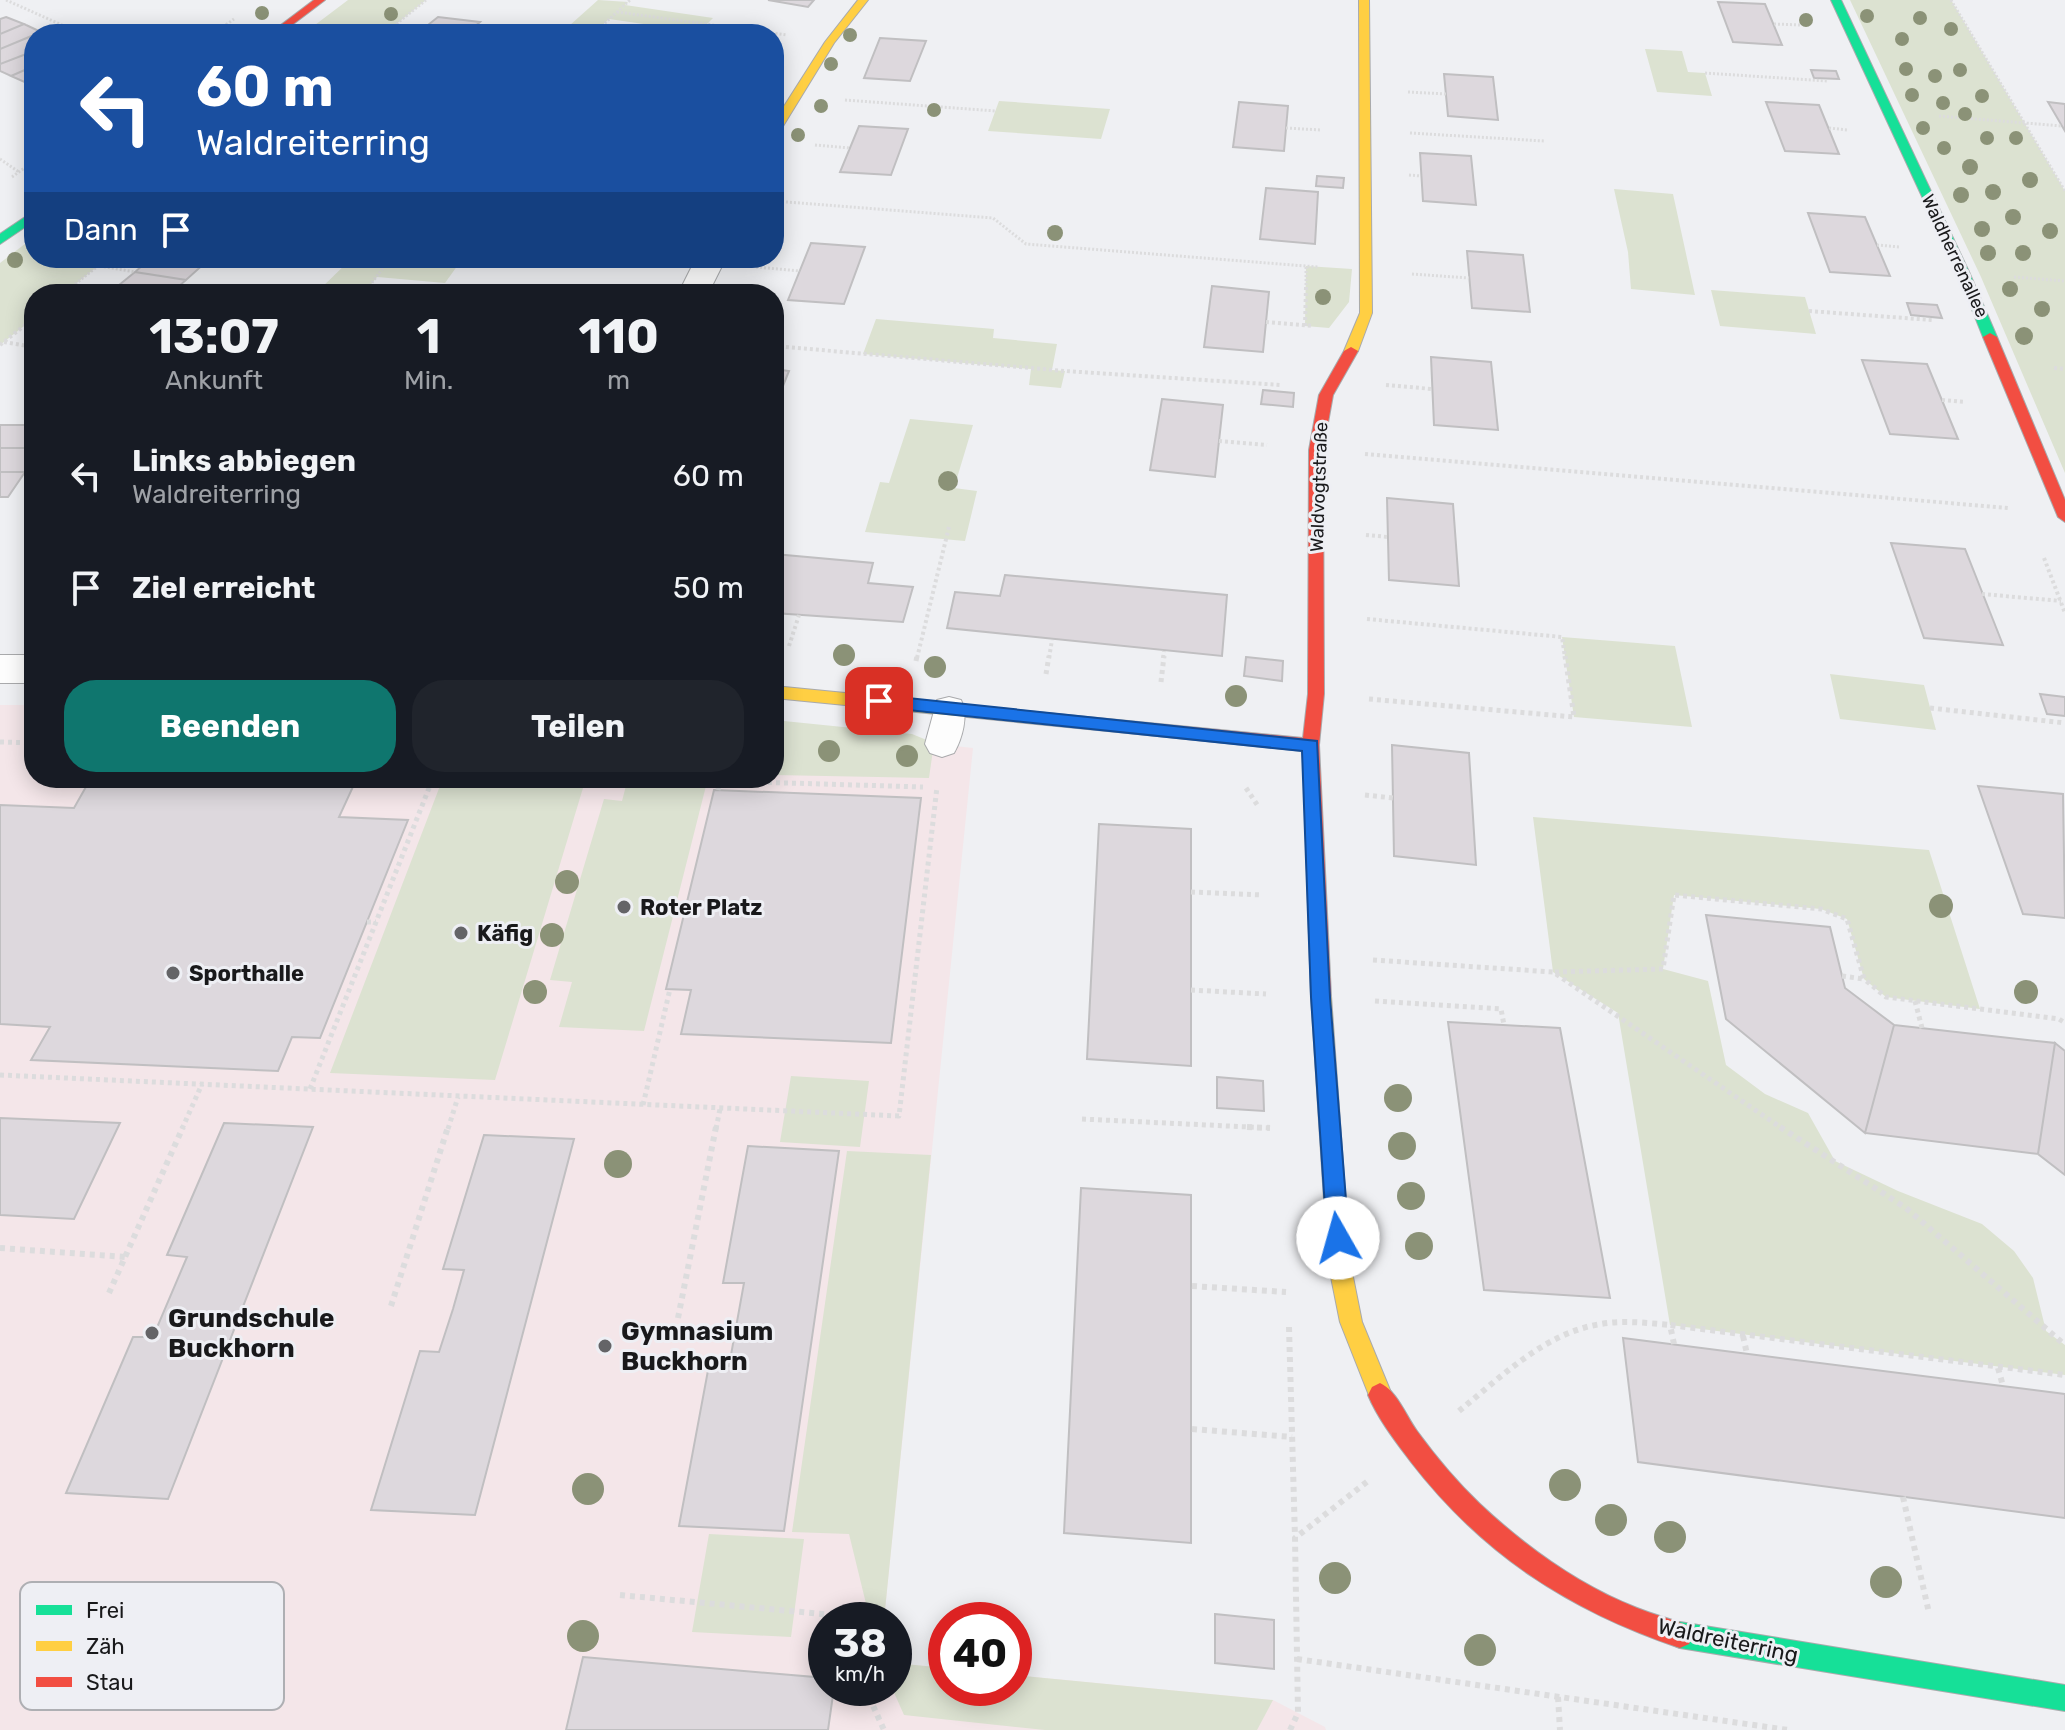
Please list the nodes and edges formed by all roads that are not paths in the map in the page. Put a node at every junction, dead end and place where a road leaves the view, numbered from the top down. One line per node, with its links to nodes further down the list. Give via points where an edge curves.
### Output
1 (320, 0): 5 (street)
2 (863, 0): 6 (street)
3 (1364, 0): 15 (street, Waldvogtstraße, via 1366,313 1326,395 1316,450 1316,694)
4 (1836, 0): 9 (street, Waldherrenallee, via 1963,272)
5 (288, 24)
6 (784, 115)
7 (24, 222): 8 (street)
8 (0, 240)
9 (2065, 517)
10 (0, 669): 11 (street)
11 (24, 669)
12 (784, 693): 13 (street)
13 (949, 709): 14 (lane); 15 (street)
14 (942, 744)
15 (1311, 745): 16 (street, Waldreiterring, via 1322,1029 1341,1263 1359,1349 1412,1447 1498,1539 1571,1587 1659,1629)
16 (2065, 1698)

